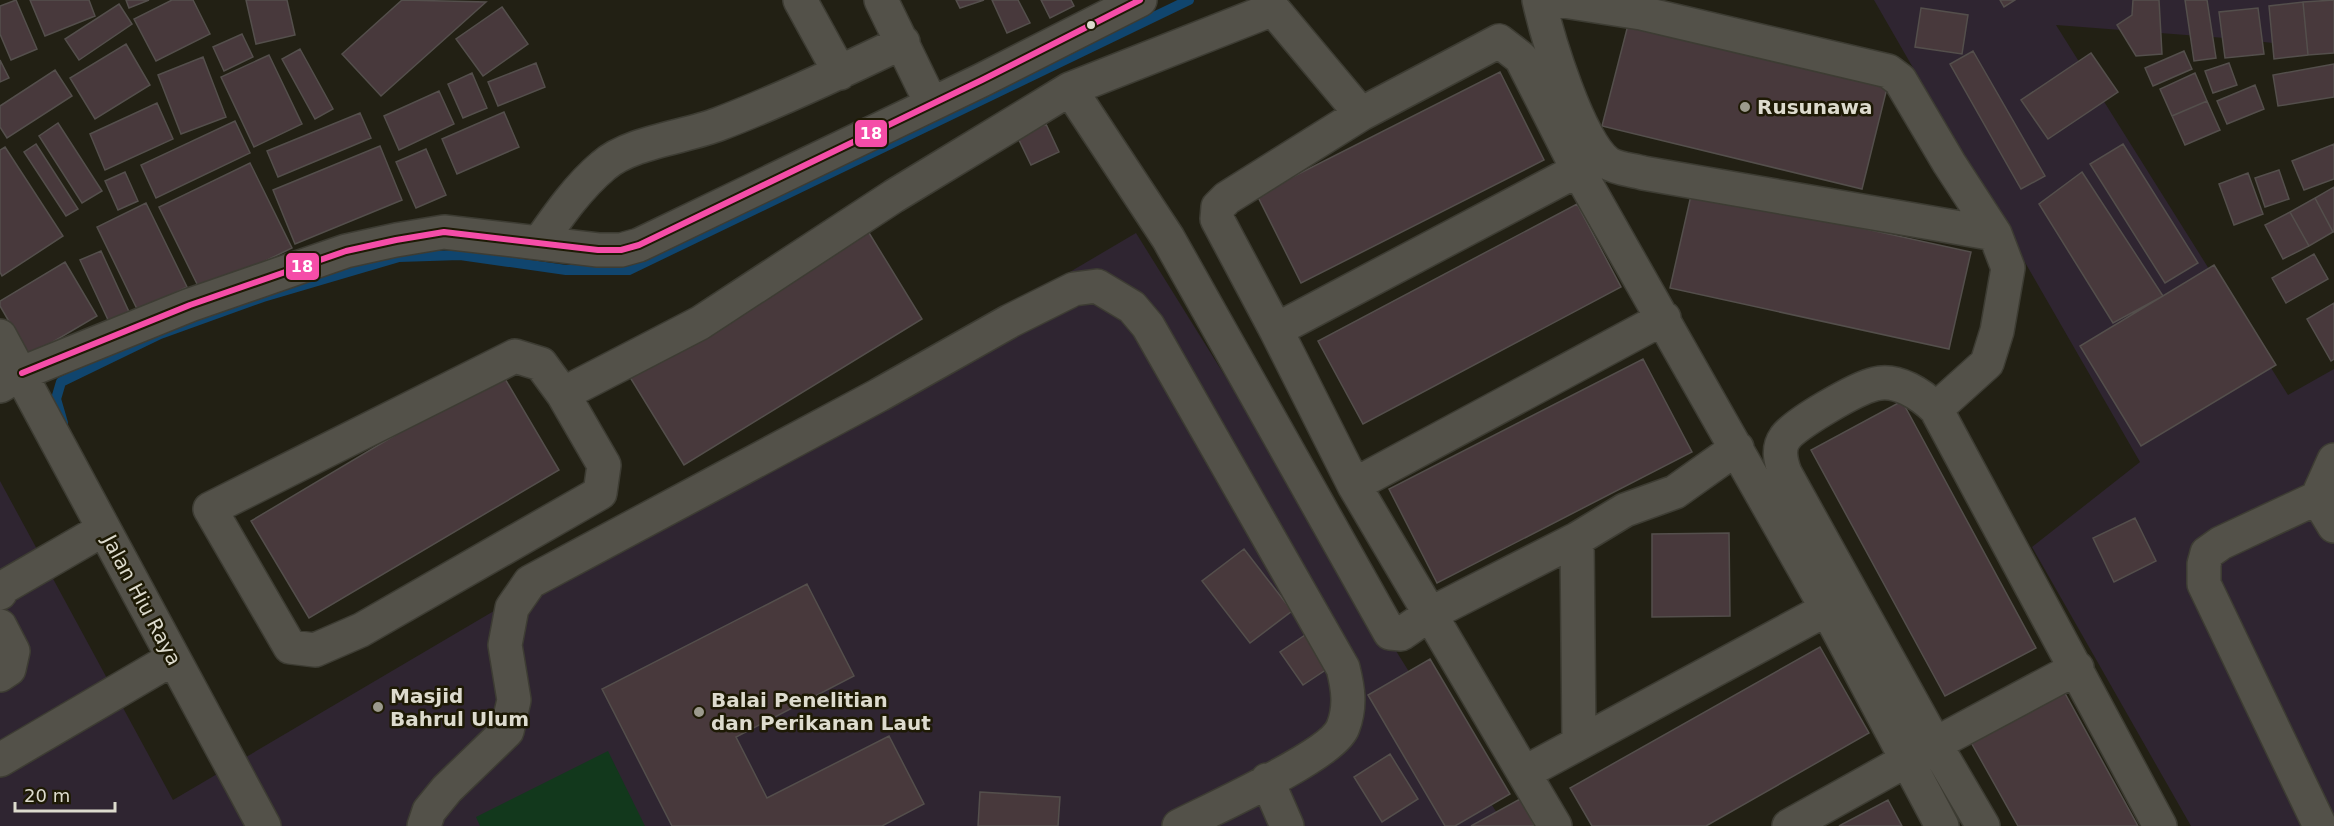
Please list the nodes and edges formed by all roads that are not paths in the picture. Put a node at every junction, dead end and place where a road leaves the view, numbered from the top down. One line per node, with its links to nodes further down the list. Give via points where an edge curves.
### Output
1 (800, 0): 8 (street)
2 (881, 0): 7 (street)
3 (1140, 0): 10 (street)
4 (1539, 0): 12 (street, via 1548,40 1586,131)
5 (1557, 0): 13 (street, via 1641,13 1888,71 1900,80)
6 (1271, 4): 9 (street); 11 (street)
7 (903, 42): 8 (street); 10 (street)
8 (840, 73): 14 (street, via 718,124 634,150 604,164 561,211)
9 (1070, 89): 19 (street, via 894,196 700,323); 30 (street, via 1168,238 1386,629 1401,634)
10 (931, 103): 14 (street, via 639,245 598,250)
11 (1361, 114): 12 (street, via 1499,41 1521,58); 16 (street, via 1218,207 1216,219)
12 (1588, 161): 13 (street); 15 (street); 16 (street)
13 (1995, 234): 20 (street, via 2008,268 1987,363)
14 (539, 243): 18 (street, via 444,232 346,251 190,305)
15 (1664, 318): 21 (street); 23 (street)
16 (1276, 330): 23 (street)
17 (0, 336): 18 (street, Jalan Hiu Raya)
18 (11, 380): 26 (street, Jalan Hiu Raya)
19 (563, 394): 19 (street, via 541,364 515,356 210,509 290,647 315,650 361,630 600,493 604,465)
20 (1936, 409): 33 (street); 36 (street, via 1922,394 1876,383 1792,429 1780,450 1785,473)
21 (1737, 448): 27 (street, via 1686,486 1625,510); 29 (street)
22 (2334, 460): 24 (street)
23 (1354, 485): 30 (street)
24 (2317, 498): 25 (street); 50 (street, via 2221,543 2207,553 2203,574 2204,584)
25 (2334, 526)
26 (104, 530): 28 (street, via 4,587); 32 (street, Jalan Hiu Raya)
27 (1577, 539): 30 (street); 35 (street)
28 (0, 593)
29 (1827, 609): 35 (street); 38 (street)
30 (1430, 614): 39 (street)
31 (0, 626): 34 (street, via 13,651 9,669)
32 (172, 659): 37 (street); 41 (street, Jalan Hiu Raya)
33 (2077, 668): 36 (street); 49 (street)
34 (0, 675)
35 (1579, 743): 39 (street)
36 (1935, 744): 48 (street)
37 (0, 760)
38 (1906, 760): 46 (street); 47 (street)
39 (1524, 773): 45 (street)
40 (1267, 780): 42 (street, via 1319,752 1343,729 1349,694 1342,668 1148,326 1132,307 1097,286 1074,289 1010,321 530,582 512,608 505,645 514,700 507,731 447,789 429,811); 43 (street); 44 (street)
41 (264, 826)
42 (424, 826)
43 (1179, 826)
44 (1287, 826)
45 (1555, 826)
46 (1789, 826)
47 (1942, 826)
48 (1983, 826)
49 (2160, 826)
50 (2320, 826)

